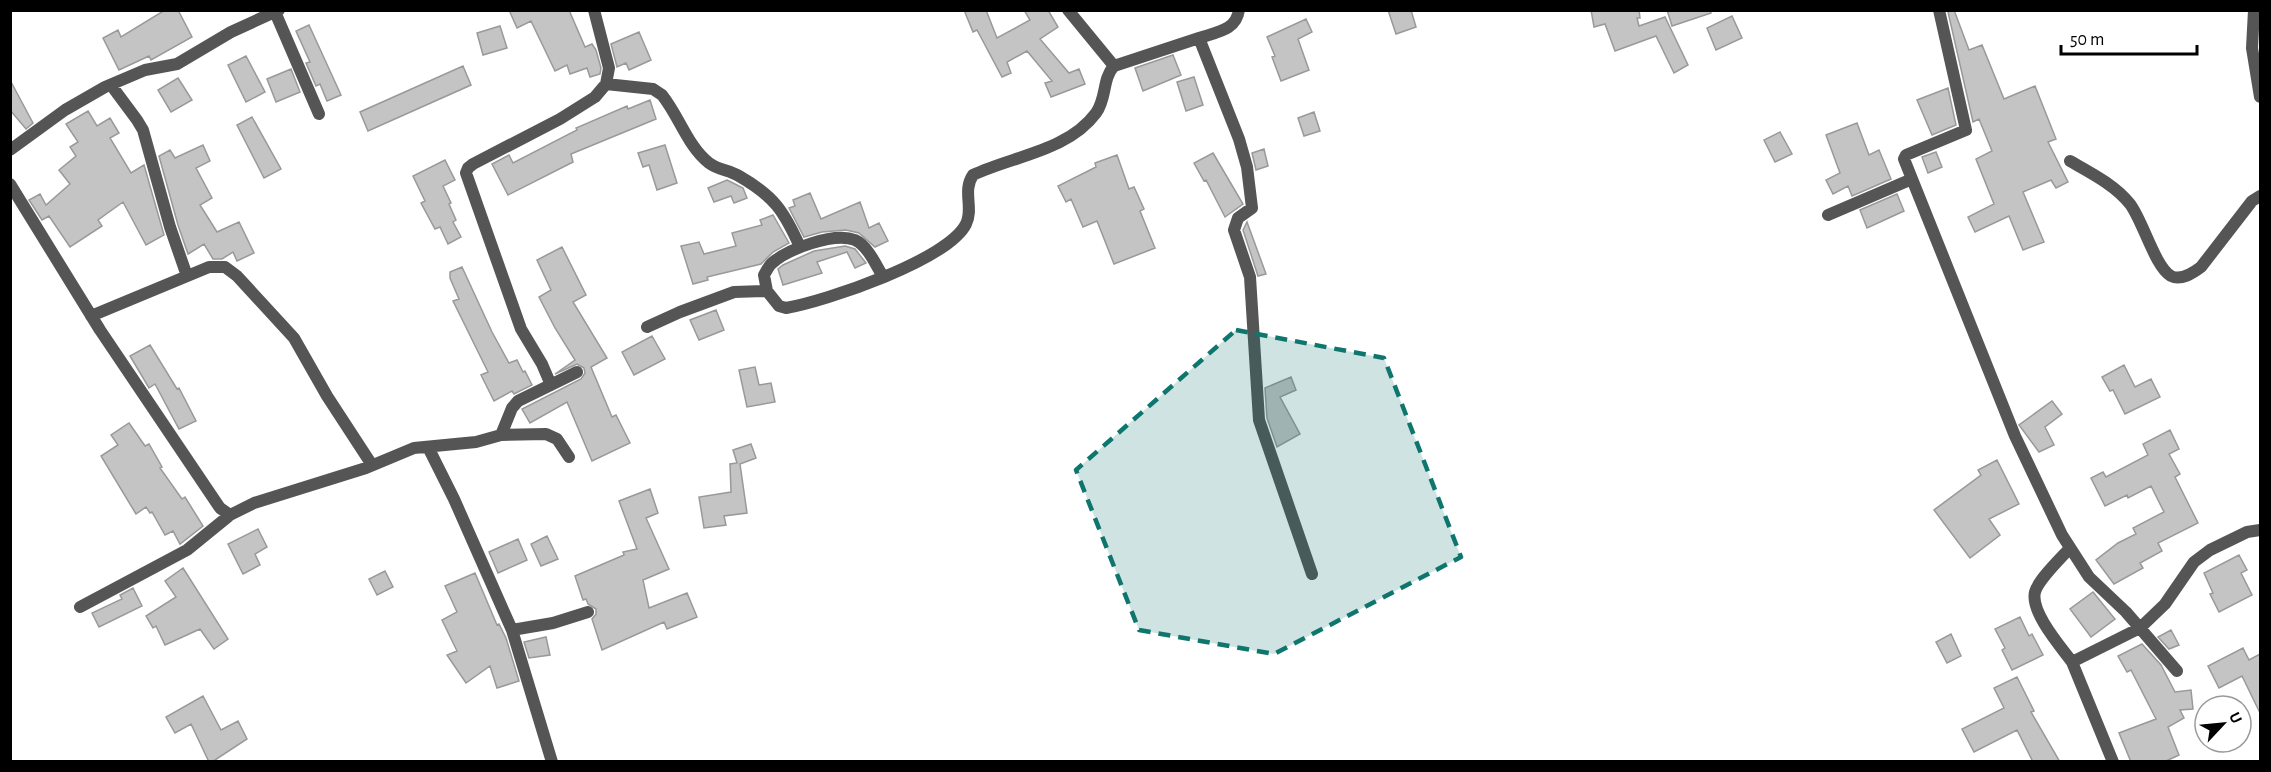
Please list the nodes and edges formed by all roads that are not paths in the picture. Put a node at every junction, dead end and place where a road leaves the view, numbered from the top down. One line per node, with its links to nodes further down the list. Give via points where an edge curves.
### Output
1 (594, 10): 9 (street, via 609,68)
2 (1068, 10): 8 (street)
3 (1239, 10): 7 (street, via 1234,24 1227,29)
4 (1939, 10): 15 (street, via 1966,130 1905,156)
5 (2253, 10): 11 (street, via 2252,48)
6 (277, 11): 10 (street, via 177,64 145,70); 12 (street)
7 (1199, 38): 8 (street); 34 (street, via 1247,167 1252,208 1238,218 1234,230 1250,276 1259,420)
8 (1114, 66): 21 (street, via 1101,105 1090,120 1061,140 973,175 968,182 966,223 955,239 913,265)
9 (606, 84): 19 (street, via 653,89 662,95 700,154 710,164 736,174 767,194 786,216); 26 (street, via 595,97 472,164 466,173 521,329)
10 (111, 85): 13 (street, via 65,110); 20 (street, via 143,130)
11 (2260, 97)
12 (319, 114)
13 (10, 150)
14 (2070, 161): 17 (street, via 2112,186 2129,203 2164,269 2179,278 2200,267)
15 (1912, 179): 18 (street); 33 (street, via 2015,436)
16 (10, 184): 23 (street)
17 (2260, 196)
18 (1828, 215)
19 (800, 247): 21 (street, via 837,237 856,240); 22 (street, via 770,264 764,276)
20 (187, 276): 23 (street); 30 (street, via 209,267 225,267 252,291 294,338)
21 (883, 277): 22 (street, via 786,308 779,306)
22 (767, 291): 24 (street, via 734,292)
23 (91, 316): 31 (street, via 220,508)
24 (647, 327)
25 (578, 372): 26 (street)
26 (551, 385): 27 (street, via 518,401)
27 (501, 435): 28 (street); 29 (street, via 546,434 557,440)
28 (428, 447): 30 (street, via 414,448); 38 (street)
29 (569, 457)
30 (372, 465): 31 (street, via 254,503)
31 (230, 515): 35 (street, via 186,550)
32 (2260, 530): 37 (street, via 2224,542 2194,562 2165,604)
33 (2070, 548): 37 (street, via 2089,577); 39 (street, via 2034,595 2047,628)
34 (1312, 574)
35 (80, 608)
36 (588, 612): 38 (street)
37 (2140, 628): 39 (street); 40 (street)
38 (512, 630): 41 (street)
39 (2072, 662): 42 (street)
40 (2177, 671)
41 (552, 762)
42 (2113, 762)

